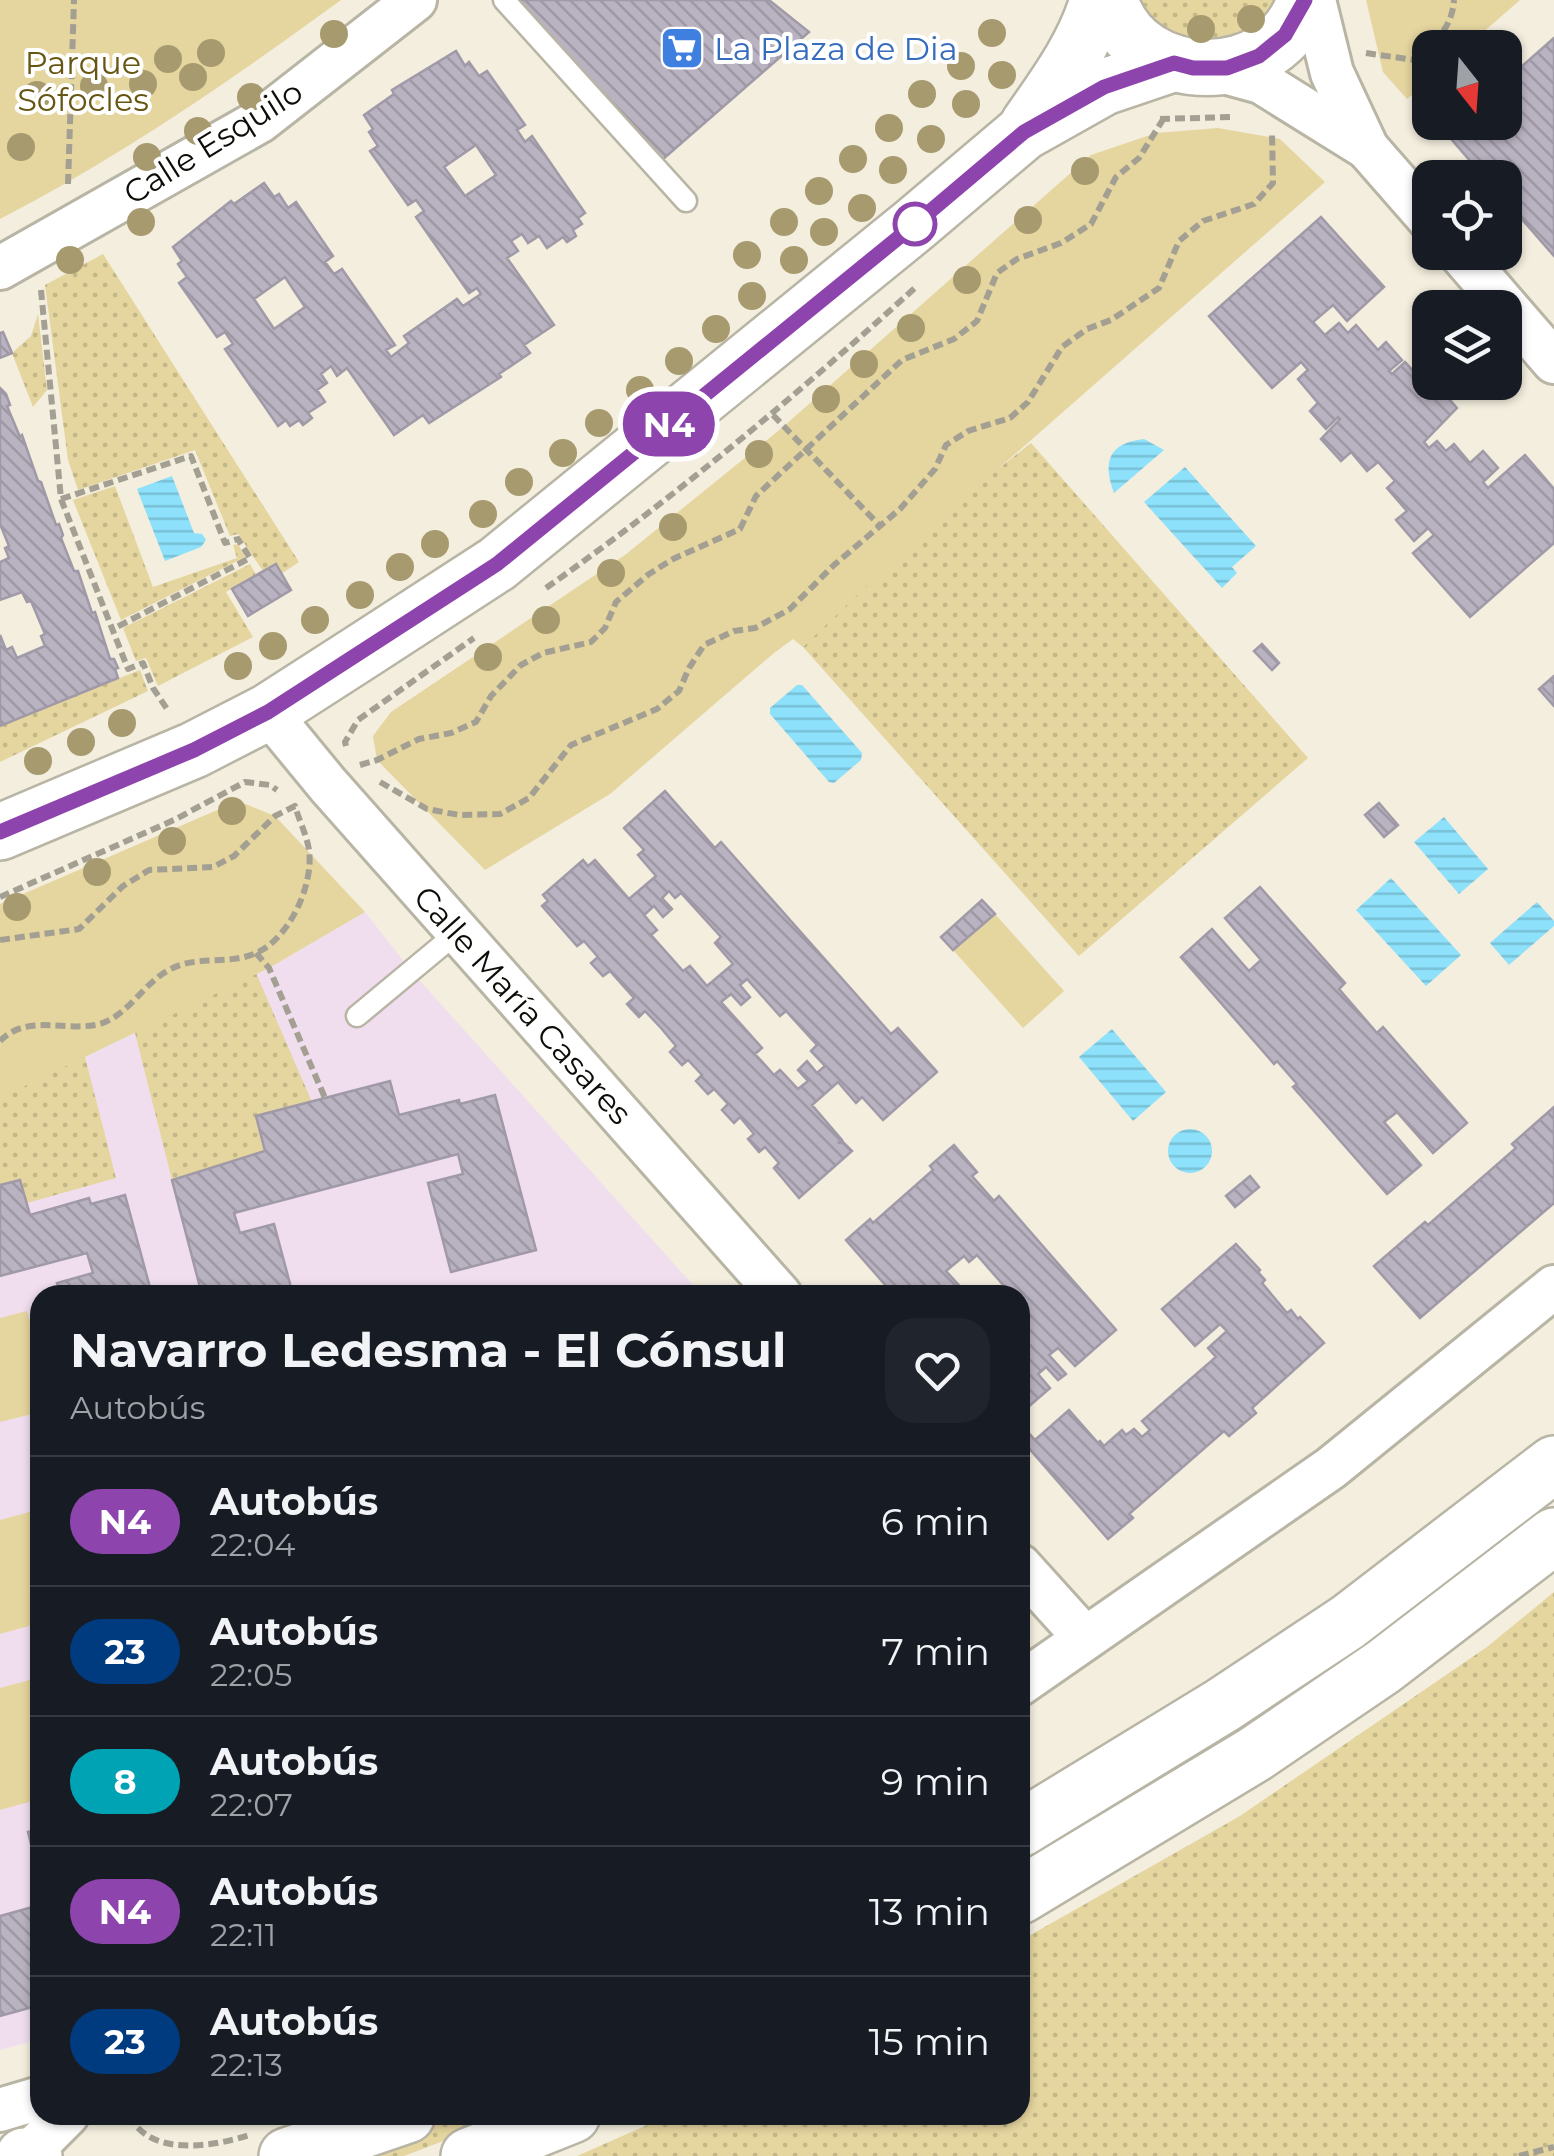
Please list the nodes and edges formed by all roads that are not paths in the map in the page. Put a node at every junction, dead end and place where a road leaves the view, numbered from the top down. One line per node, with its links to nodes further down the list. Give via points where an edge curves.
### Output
1 (415, 0): 12 (street, Calle Esquilo, via 260,121)
2 (504, 0): 11 (lane)
3 (1098, 0): 8 (main road, via 1092,23)
4 (1110, 0): 7 (main road, via 1133,38 1160,58)
5 (1305, 0): 7 (main road, via 1285,35 1259,56 1227,68)
6 (1314, 0): 9 (street, via 1332,73)
7 (1192, 66): 8 (main road, via 1104,87); 9 (street, via 1261,82)
8 (1024, 132): 15 (main road, via 497,564)
9 (1368, 148): 10 (street)
10 (1412, 199)
11 (686, 202)
12 (0, 268)
13 (1475, 270): 14 (street)
14 (1554, 362)
15 (268, 712): 16 (main road); 17 (street, Calle María Casares)
16 (0, 832)
17 (458, 932): 18 (lane); 19 (street, Calle María Casares)
18 (358, 1016)
19 (771, 1285)
20 (1554, 1287): 24 (street, via 1331,1468)
21 (1554, 1464): 26 (main road, via 1348,1622)
22 (1554, 1536): 27 (main road, via 1383,1667 1255,1754)
23 (1030, 1577): 24 (street)
24 (1085, 1638): 25 (street)
25 (1030, 1677)
26 (1030, 1823)
27 (1030, 1890)
28 (30, 2101): 29 (street)
29 (0, 2110)
30 (57, 2125): 34 (street)
31 (360, 2125): 33 (main road)
32 (547, 2125): 36 (main road)
33 (276, 2143)
34 (25, 2156): 35 (main road)
35 (34, 2156)
36 (469, 2156)

